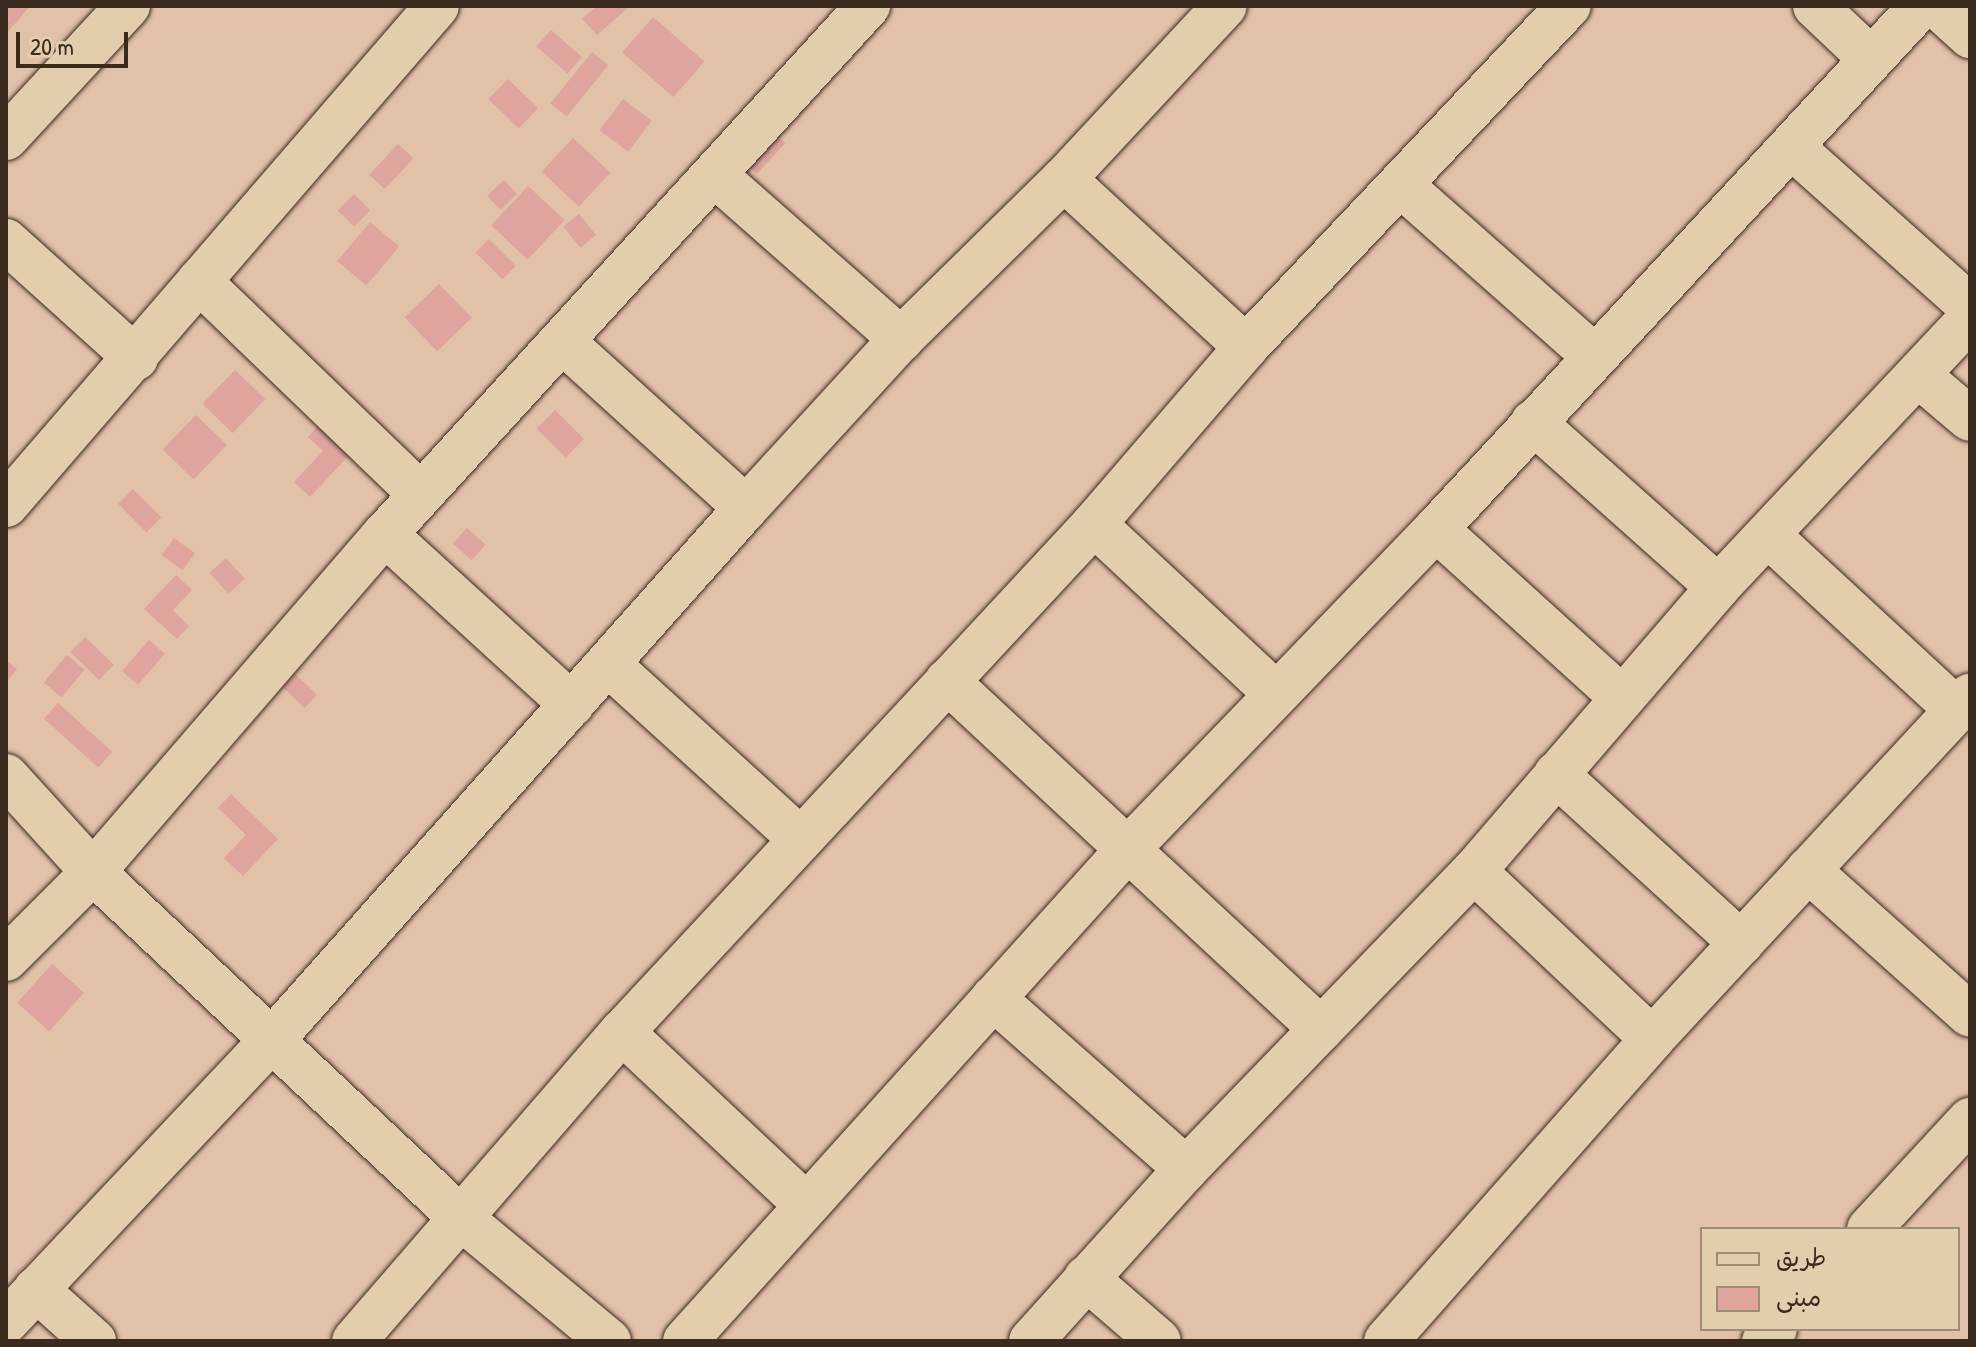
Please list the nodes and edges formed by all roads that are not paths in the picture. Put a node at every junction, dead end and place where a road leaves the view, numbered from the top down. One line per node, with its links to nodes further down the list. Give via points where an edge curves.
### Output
1 (128, 6): 11 (street)
2 (437, 6): 17 (street)
3 (1225, 6): 14 (street)
4 (1569, 6): 15 (street)
5 (1815, 6): 10 (street)
6 (1921, 6): 10 (street)
7 (1937, 6): 9 (street)
8 (866, 7): 13 (street)
9 (1970, 36)
10 (1870, 58): 12 (street)
11 (6, 138)
12 (1793, 148): 18 (street); 23 (street)
13 (716, 176): 20 (street); 21 (street)
14 (1064, 179): 20 (street); 22 (street)
15 (1402, 186): 22 (street); 23 (street)
16 (6, 241): 24 (street)
17 (199, 281): 24 (street); 28 (street)
18 (1970, 306)
19 (1970, 319): 25 (street)
20 (901, 339): 30 (street)
21 (562, 341): 28 (street); 30 (street)
22 (1246, 347): 31 (street)
23 (1594, 356): 27 (street)
24 (136, 358): 29 (street)
25 (1918, 375): 26 (street); 34 (street)
26 (1970, 419)
27 (1533, 422): 32 (street); 35 (street)
28 (421, 495): 33 (street)
29 (6, 505)
30 (746, 508): 36 (street)
31 (1094, 524): 37 (street); 38 (street)
32 (1436, 529): 38 (street); 39 (street)
33 (385, 534): 41 (street); 48 (street)
34 (1769, 536): 35 (street); 40 (street)
35 (1718, 587): 39 (street)
36 (608, 664): 41 (street); 44 (street)
37 (947, 681): 44 (street); 45 (street)
38 (1275, 693): 45 (street)
39 (1621, 697): 42 (street)
40 (1963, 702): 46 (street)
41 (572, 705): 56 (street)
42 (1556, 774): 47 (street); 49 (street)
43 (6, 776): 48 (street)
44 (800, 839): 54 (street)
45 (1128, 849): 51 (street); 53 (street)
46 (1808, 870): 49 (street); 52 (street)
47 (1474, 871): 53 (street); 55 (street)
48 (93, 872): 50 (street); 56 (street)
49 (1741, 943): 55 (street)
50 (6, 959)
51 (993, 998): 58 (street); 59 (street)
52 (1970, 1015)
53 (1321, 1029): 58 (street)
54 (622, 1032): 59 (street); 60 (street)
55 (1652, 1039): 71 (street)
56 (272, 1040): 60 (street); 63 (street)
57 (1970, 1120): 61 (street)
58 (1186, 1169): 62 (street)
59 (806, 1205): 68 (street)
60 (462, 1219): 66 (street); 67 (street)
61 (1871, 1227)
62 (1086, 1278): 69 (street); 70 (street)
63 (36, 1289): 64 (street); 65 (street)
64 (6, 1322)
65 (94, 1341)
66 (354, 1341)
67 (609, 1341)
68 (685, 1341)
69 (1031, 1341)
70 (1159, 1341)
71 (1386, 1341)

